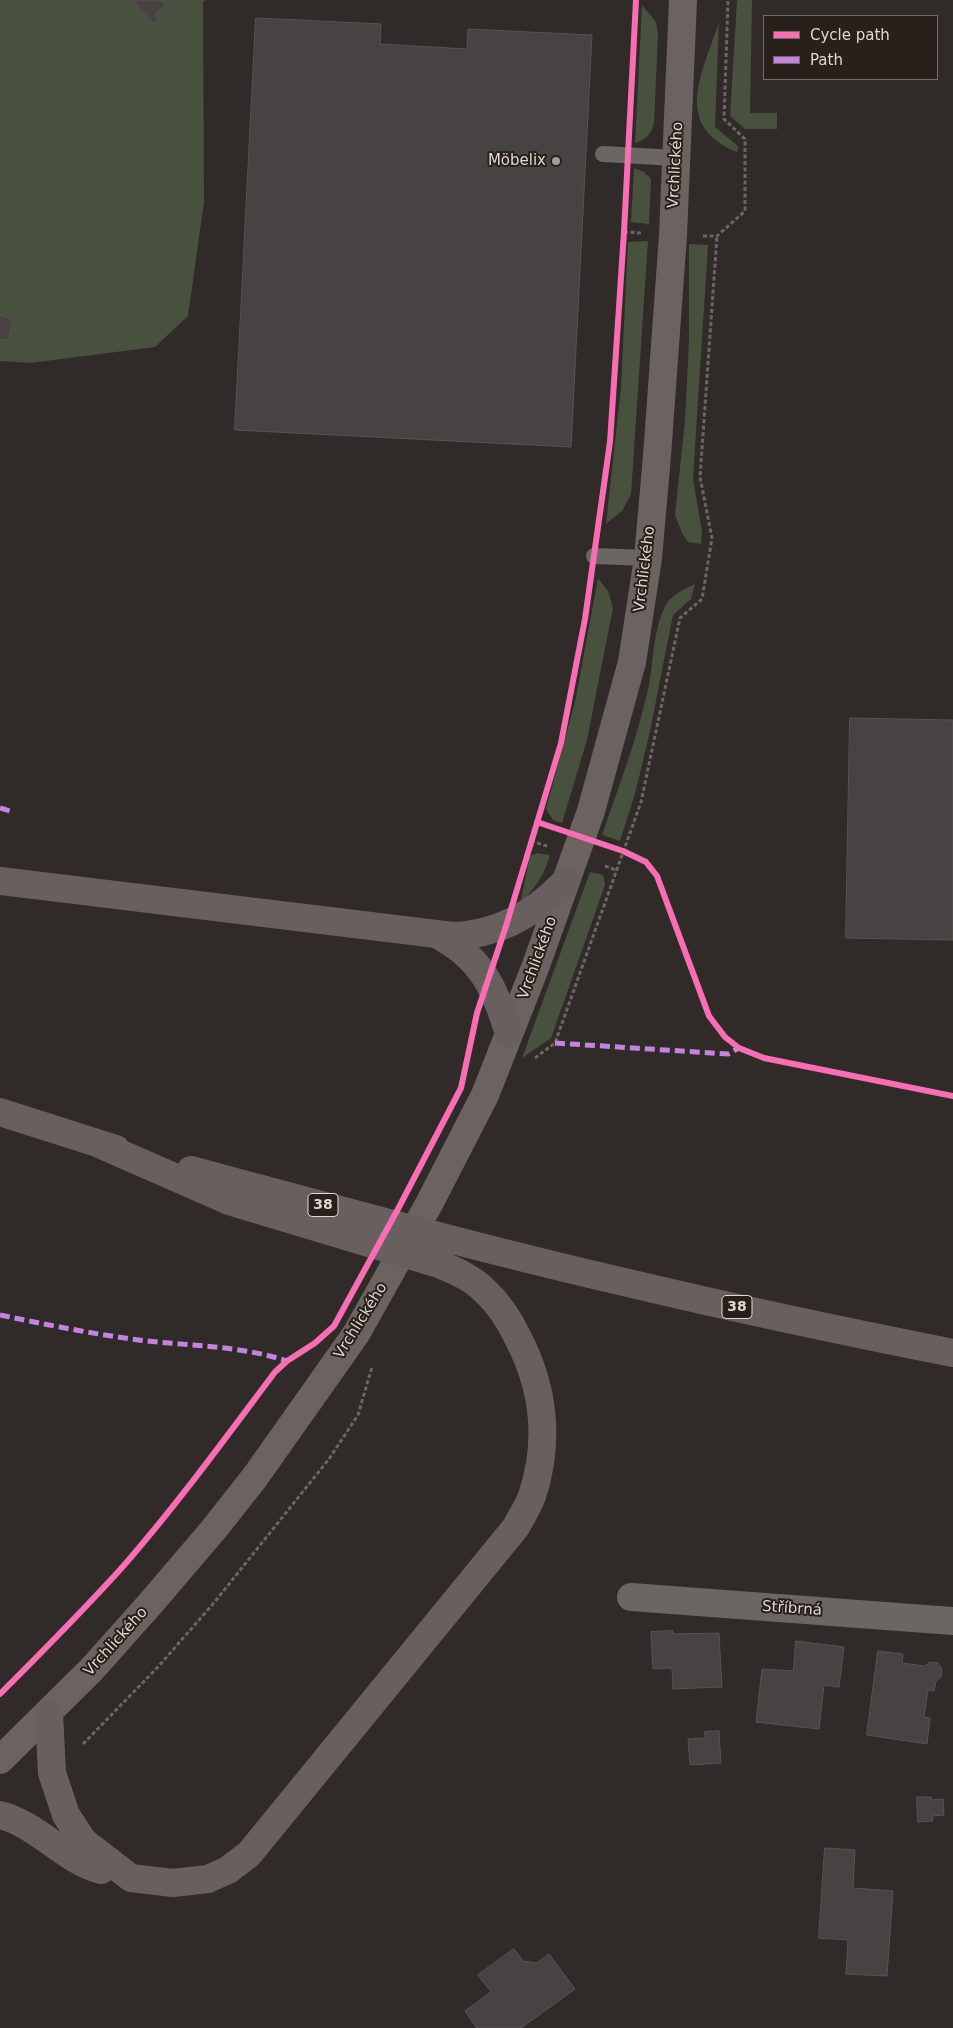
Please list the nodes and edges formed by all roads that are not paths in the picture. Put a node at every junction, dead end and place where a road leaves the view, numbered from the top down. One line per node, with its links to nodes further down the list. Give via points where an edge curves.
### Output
1 (683, 0): 3 (street, Vrchlického)
2 (603, 154): 3 (lane)
3 (676, 158): 5 (street, Vrchlického)
4 (594, 556): 5 (lane)
5 (648, 558): 7 (street, Vrchlického, via 632,662 590,811)
6 (0, 881): 8 (main road)
7 (565, 882): 8 (main road, via 528,915 506,926 469,935); 9 (street, Vrchlického)
8 (433, 932): 9 (main road, via 471,957 488,981)
9 (509, 1034): 15 (street, Vrchlického, via 485,1095 356,1334 214,1529 144,1611)
10 (0, 1112): 11 (main road, 38)
11 (99, 1144): 12 (main road, 38, via 566,1268); 18 (main road, via 229,1201 439,1264 467,1278 486,1291 499,1307 525,1351 535,1377 543,1427 541,1461 532,1498 516,1527 249,1854 228,1870 208,1879 173,1883)
12 (953, 1353)
13 (631, 1597): 14 (street, Stříbrná)
14 (953, 1621)
15 (49, 1713): 16 (street, Vrchlického); 18 (main road, via 52,1773 66,1815 83,1841)
16 (0, 1760)
17 (0, 1815): 18 (main road, via 88,1866)
18 (131, 1878)

